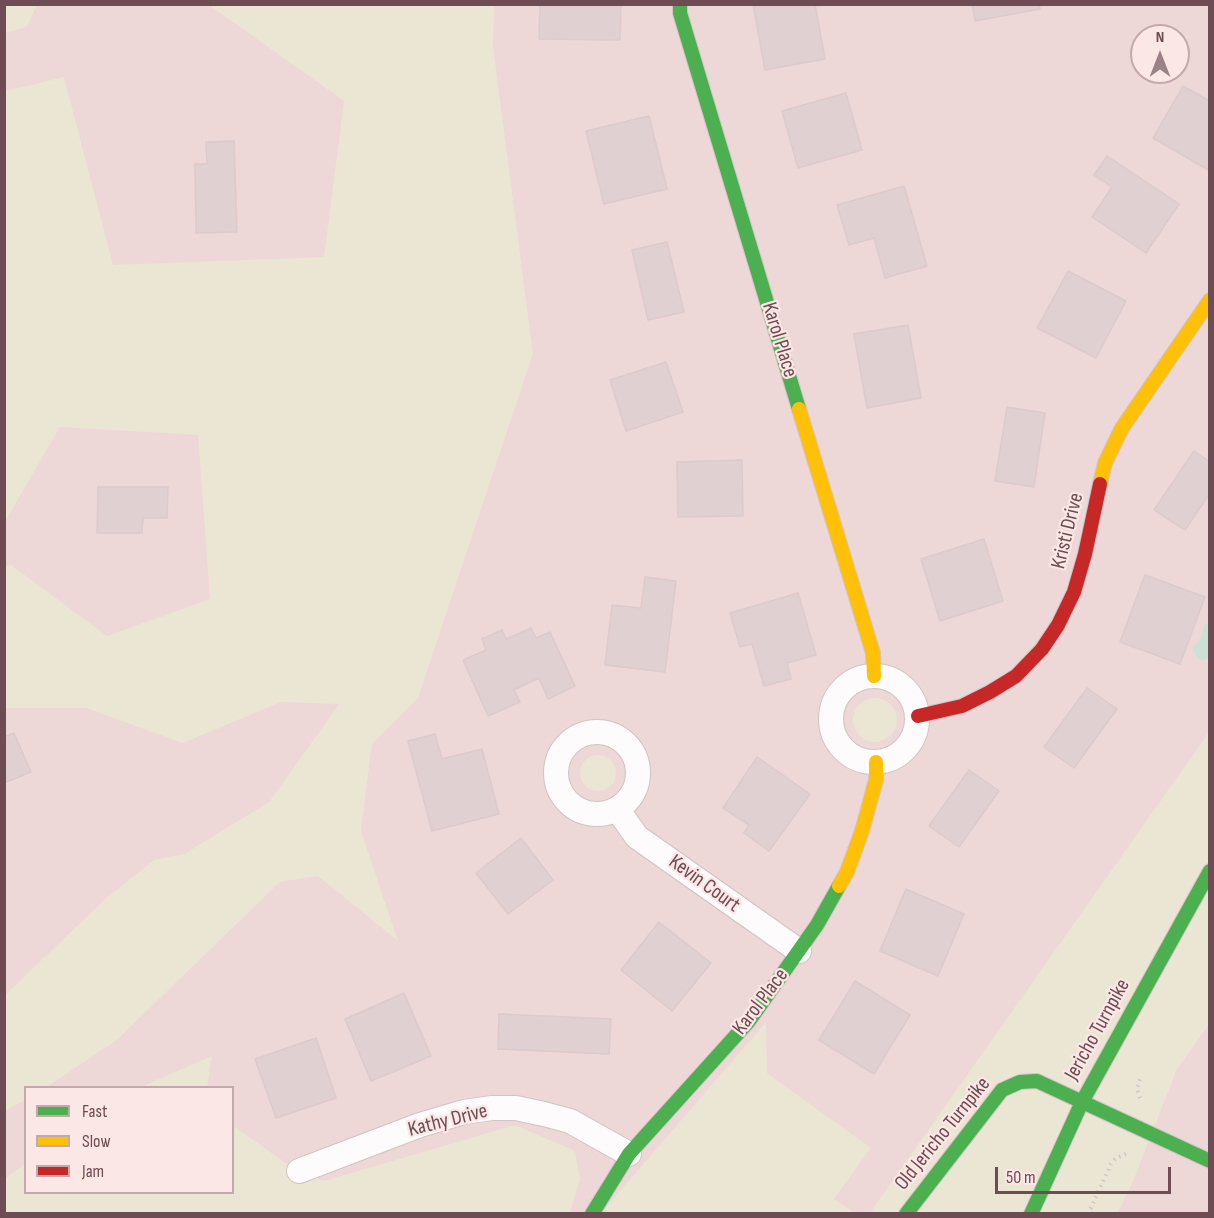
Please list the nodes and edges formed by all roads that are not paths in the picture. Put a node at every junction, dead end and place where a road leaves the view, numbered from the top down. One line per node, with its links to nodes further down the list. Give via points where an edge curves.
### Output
1 (680, 4): 3 (street, Karol Place, via 873,652)
2 (1209, 300): 4 (street, Kristi Drive, via 1140,400 1109,454 1074,592 1042,650 1016,676 990,692 962,706)
3 (874, 676): 4 (street, via 887,677 909,692); 5 (street, via 850,683 834,702 831,715 838,743 861,760)
4 (918, 716): 5 (street, via 911,742 901,753)
5 (876, 762): 8 (street, Karol Place, via 876,780 848,872)
6 (617, 809): 8 (street, Kevin Court, via 638,837)
7 (1209, 871): 9 (street, Jericho Turnpike)
8 (799, 951): 10 (street, Karol Place, via 749,1021)
9 (1082, 1102): 11 (street, Old Jericho Turnpike); 14 (street, Old Jericho Turnpike, via 1037,1081 1020,1082 1002,1090); 15 (street, Jericho Turnpike)
10 (629, 1154): 12 (street, Kathy Drive, via 570,1121 516,1108 492,1108 420,1125); 13 (street, Karol Place)
11 (1209, 1161)
12 (299, 1171)
13 (592, 1214)
14 (906, 1214)
15 (1031, 1214)

